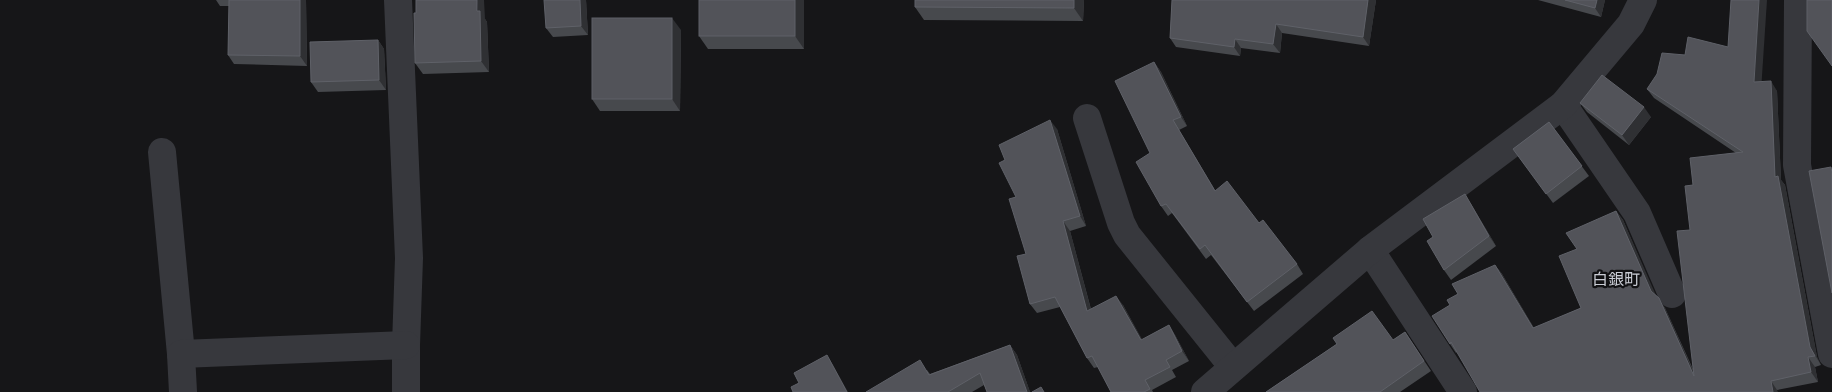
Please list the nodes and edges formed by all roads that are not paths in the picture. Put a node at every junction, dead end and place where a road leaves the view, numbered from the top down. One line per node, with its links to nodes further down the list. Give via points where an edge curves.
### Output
1 (398, 0): 9 (street, via 409,258)
2 (1643, 0): 4 (street, via 1631,24)
3 (1798, 0): 11 (street, via 1797,165)
4 (1563, 105): 7 (street); 8 (street, via 1637,213)
5 (1087, 118): 12 (street, via 1126,235)
6 (162, 152): 10 (street)
7 (1370, 250): 12 (street); 16 (street)
8 (1672, 294)
9 (406, 345): 10 (street); 14 (street)
10 (181, 354): 13 (street)
11 (1832, 354)
12 (1233, 367): 15 (street)
13 (183, 392)
14 (406, 392)
15 (1205, 392)
16 (1463, 392)

